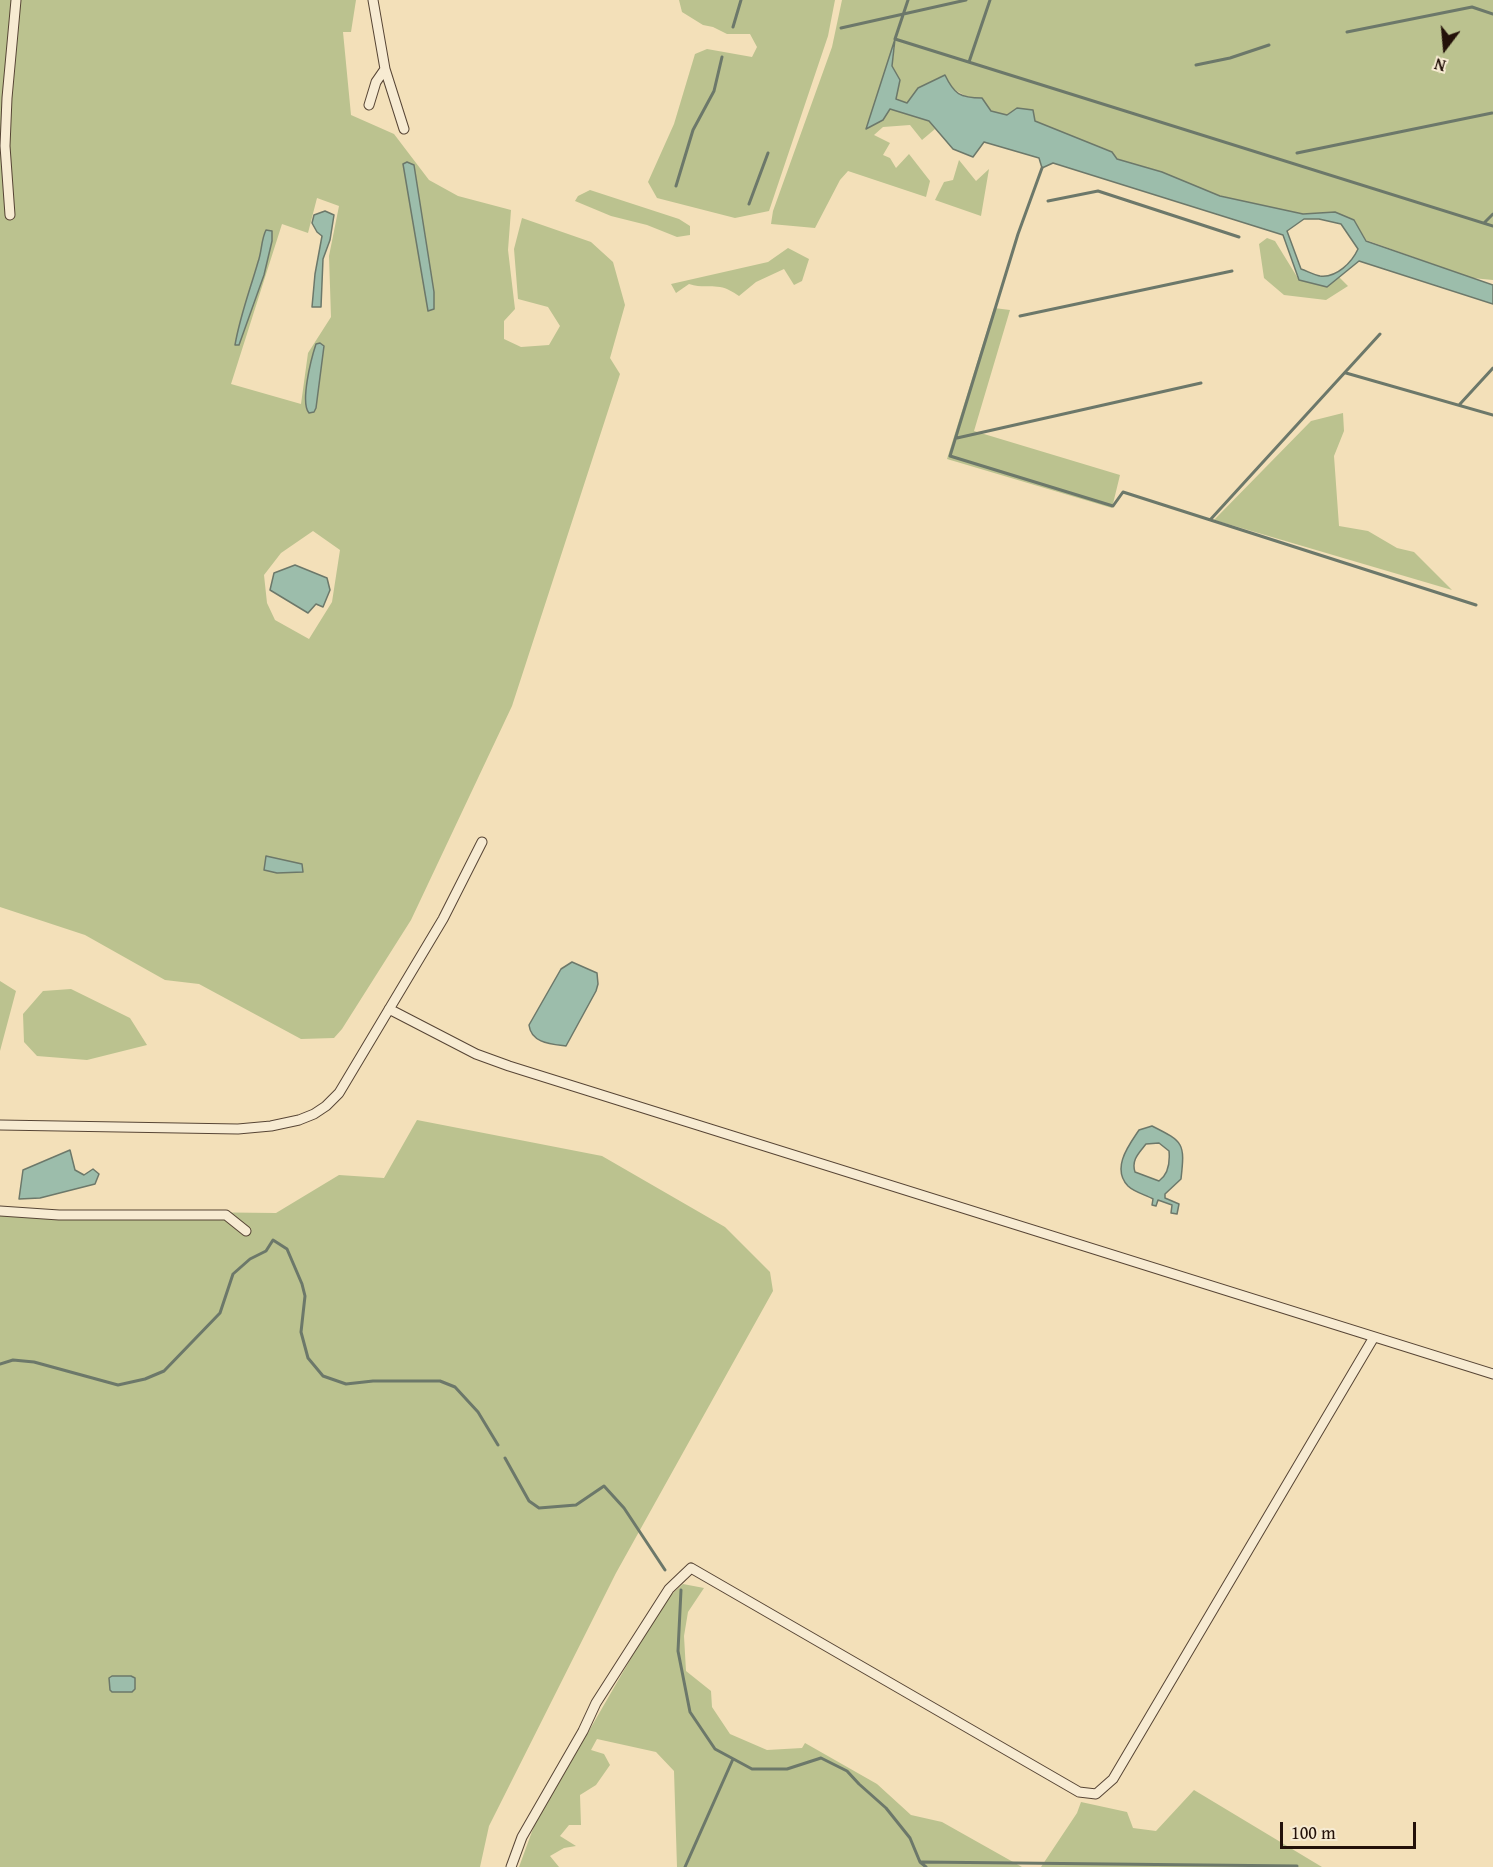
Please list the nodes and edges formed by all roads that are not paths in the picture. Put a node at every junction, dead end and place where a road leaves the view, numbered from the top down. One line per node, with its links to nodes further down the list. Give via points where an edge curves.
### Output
1 (16, 0): 6 (street, via 7,98)
2 (373, 0): 3 (street)
3 (385, 69): 4 (street); 5 (street)
4 (369, 105)
5 (404, 129)
6 (10, 215)
7 (482, 842): 8 (street, via 443,919)
8 (389, 1009): 9 (street, via 339,1093 326,1106 286,1124 238,1129); 12 (street, via 476,1054 509,1066)
9 (0, 1125)
10 (0, 1211): 11 (street, via 226,1215)
11 (246, 1231)
12 (1374, 1337): 13 (street); 14 (street, via 1113,1779 1096,1794 1078,1792 691,1568 669,1589 596,1704 522,1837)
13 (1493, 1374)
14 (511, 1867)

